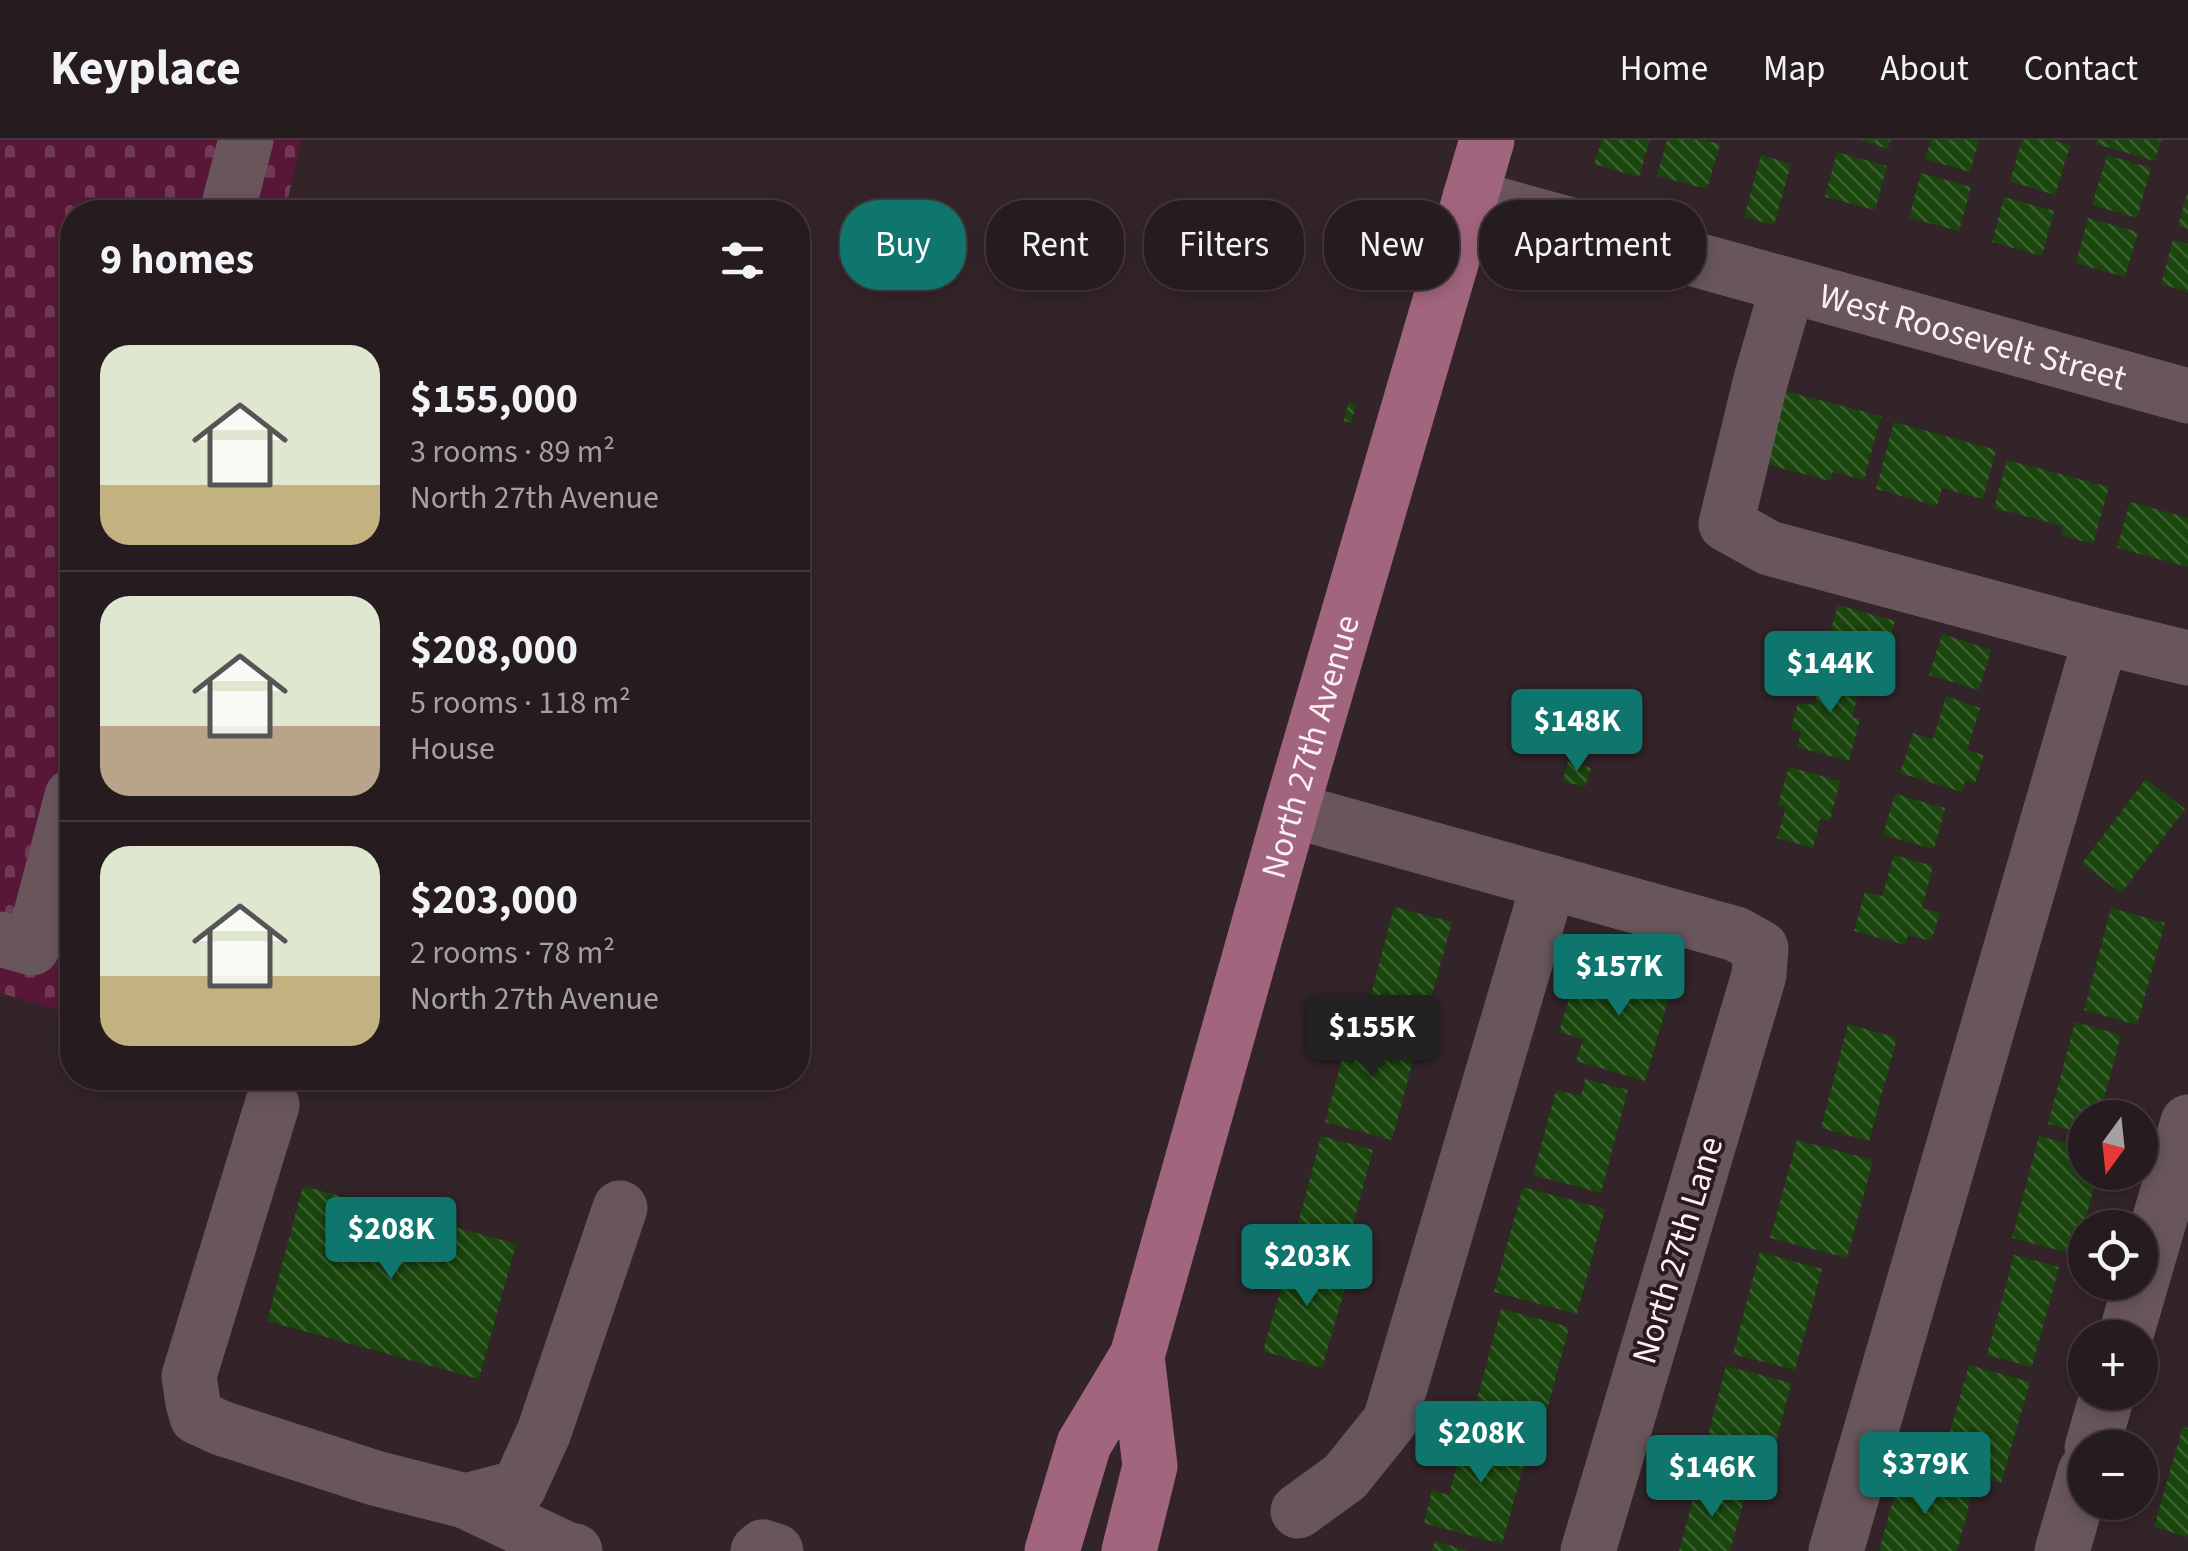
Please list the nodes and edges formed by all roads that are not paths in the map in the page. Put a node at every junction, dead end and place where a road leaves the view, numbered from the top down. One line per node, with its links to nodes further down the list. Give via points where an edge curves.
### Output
1 (246, 140): 4 (street)
2 (1487, 140): 3 (main road, North 27th Avenue)
3 (1470, 197): 5 (street, West Roosevelt Street); 9 (main road, North 27th Avenue)
4 (230, 200)
5 (1788, 286): 6 (street, West Roosevelt Street); 7 (street, via 1726,524 1769,548)
6 (2188, 396)
7 (2101, 637): 8 (street); 27 (street)
8 (2188, 658)
9 (1291, 810): 11 (street); 17 (main road, North 27th Avenue)
10 (60, 842): 12 (street, via 32,948)
11 (1548, 882): 19 (street, via 1390,1421 1345,1476); 26 (street, North 27th Lane, via 1736,934 1761,948 1759,975)
12 (0, 940)
13 (272, 1105): 18 (street, via 189,1376 198,1417 375,1478)
14 (2188, 1122): 16 (street)
15 (620, 1208): 18 (street, via 519,1487)
16 (2129, 1320)
17 (1137, 1356): 24 (main road, North 27th Avenue, via 1084,1444); 25 (main road, North 27th Avenue, via 1150,1466)
18 (466, 1501): 21 (street)
19 (1298, 1512)
20 (2071, 1520): 28 (street)
21 (575, 1551)
22 (758, 1551): 23 (street)
23 (776, 1551)
24 (1052, 1551)
25 (1129, 1551)
26 (1588, 1551)
27 (1836, 1551)
28 (2062, 1551)

